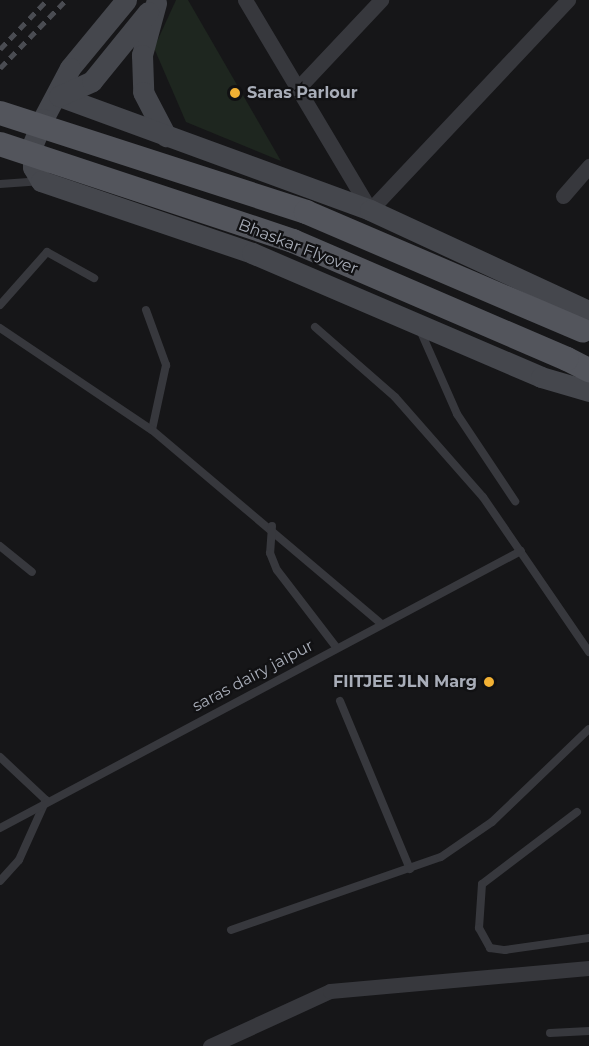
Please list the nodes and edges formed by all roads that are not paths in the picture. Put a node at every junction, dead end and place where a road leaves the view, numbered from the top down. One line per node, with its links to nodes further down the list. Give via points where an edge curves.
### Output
1 (126, 0): 7 (street, via 70,68)
2 (245, 0): 6 (street)
3 (381, 0): 6 (street)
4 (568, 0): 15 (street)
5 (157, 1): 7 (street, via 92,81); 9 (street, via 142,55 142,92)
6 (299, 87): 15 (street)
7 (59, 96): 9 (street); 12 (street, via 33,144 33,167)
8 (0, 114): 20 (main road, Bhaskar Flyover, bridge, via 306,212)
9 (166, 136): 15 (street)
10 (0, 144): 23 (main road, Bhaskar Flyover, bridge, via 293,241)
11 (586, 174): 14 (street)
12 (41, 181): 13 (lane); 19 (street, via 252,253)
13 (0, 184)
14 (562, 196)
15 (370, 210): 20 (street)
16 (94, 278): 17 (lane, via 47,252)
17 (0, 305)
18 (146, 310): 25 (lane, via 166,365)
19 (418, 320): 24 (street, via 541,377); 26 (lane, via 431,364 457,414)
20 (587, 325)
21 (315, 327): 29 (lane, via 395,397 483,497)
22 (0, 328): 25 (lane)
23 (589, 370)
24 (589, 391)
25 (152, 430): 27 (lane)
26 (515, 501)
27 (272, 526): 31 (lane); 32 (lane, via 270,553 277,570)
28 (0, 546): 30 (lane)
29 (521, 551): 31 (lane, saras dairy jaipur); 33 (lane)
30 (32, 573)
31 (380, 623): 32 (lane, saras dairy jaipur)
32 (336, 647): 37 (lane, saras dairy jaipur)
33 (589, 652)
34 (340, 701): 40 (lane)
35 (589, 729): 40 (lane, via 492,822 441,857)
36 (0, 757): 37 (lane)
37 (46, 801): 39 (lane, saras dairy jaipur); 41 (lane, via 19,860)
38 (577, 812): 43 (lane, via 482,884 479,928 490,948 505,950)
39 (0, 828)
40 (410, 869): 42 (lane)
41 (0, 881)
42 (231, 930)
43 (589, 938)
44 (589, 968): 47 (street, via 330,992)
45 (589, 1031): 46 (lane)
46 (550, 1033)
47 (210, 1046)

